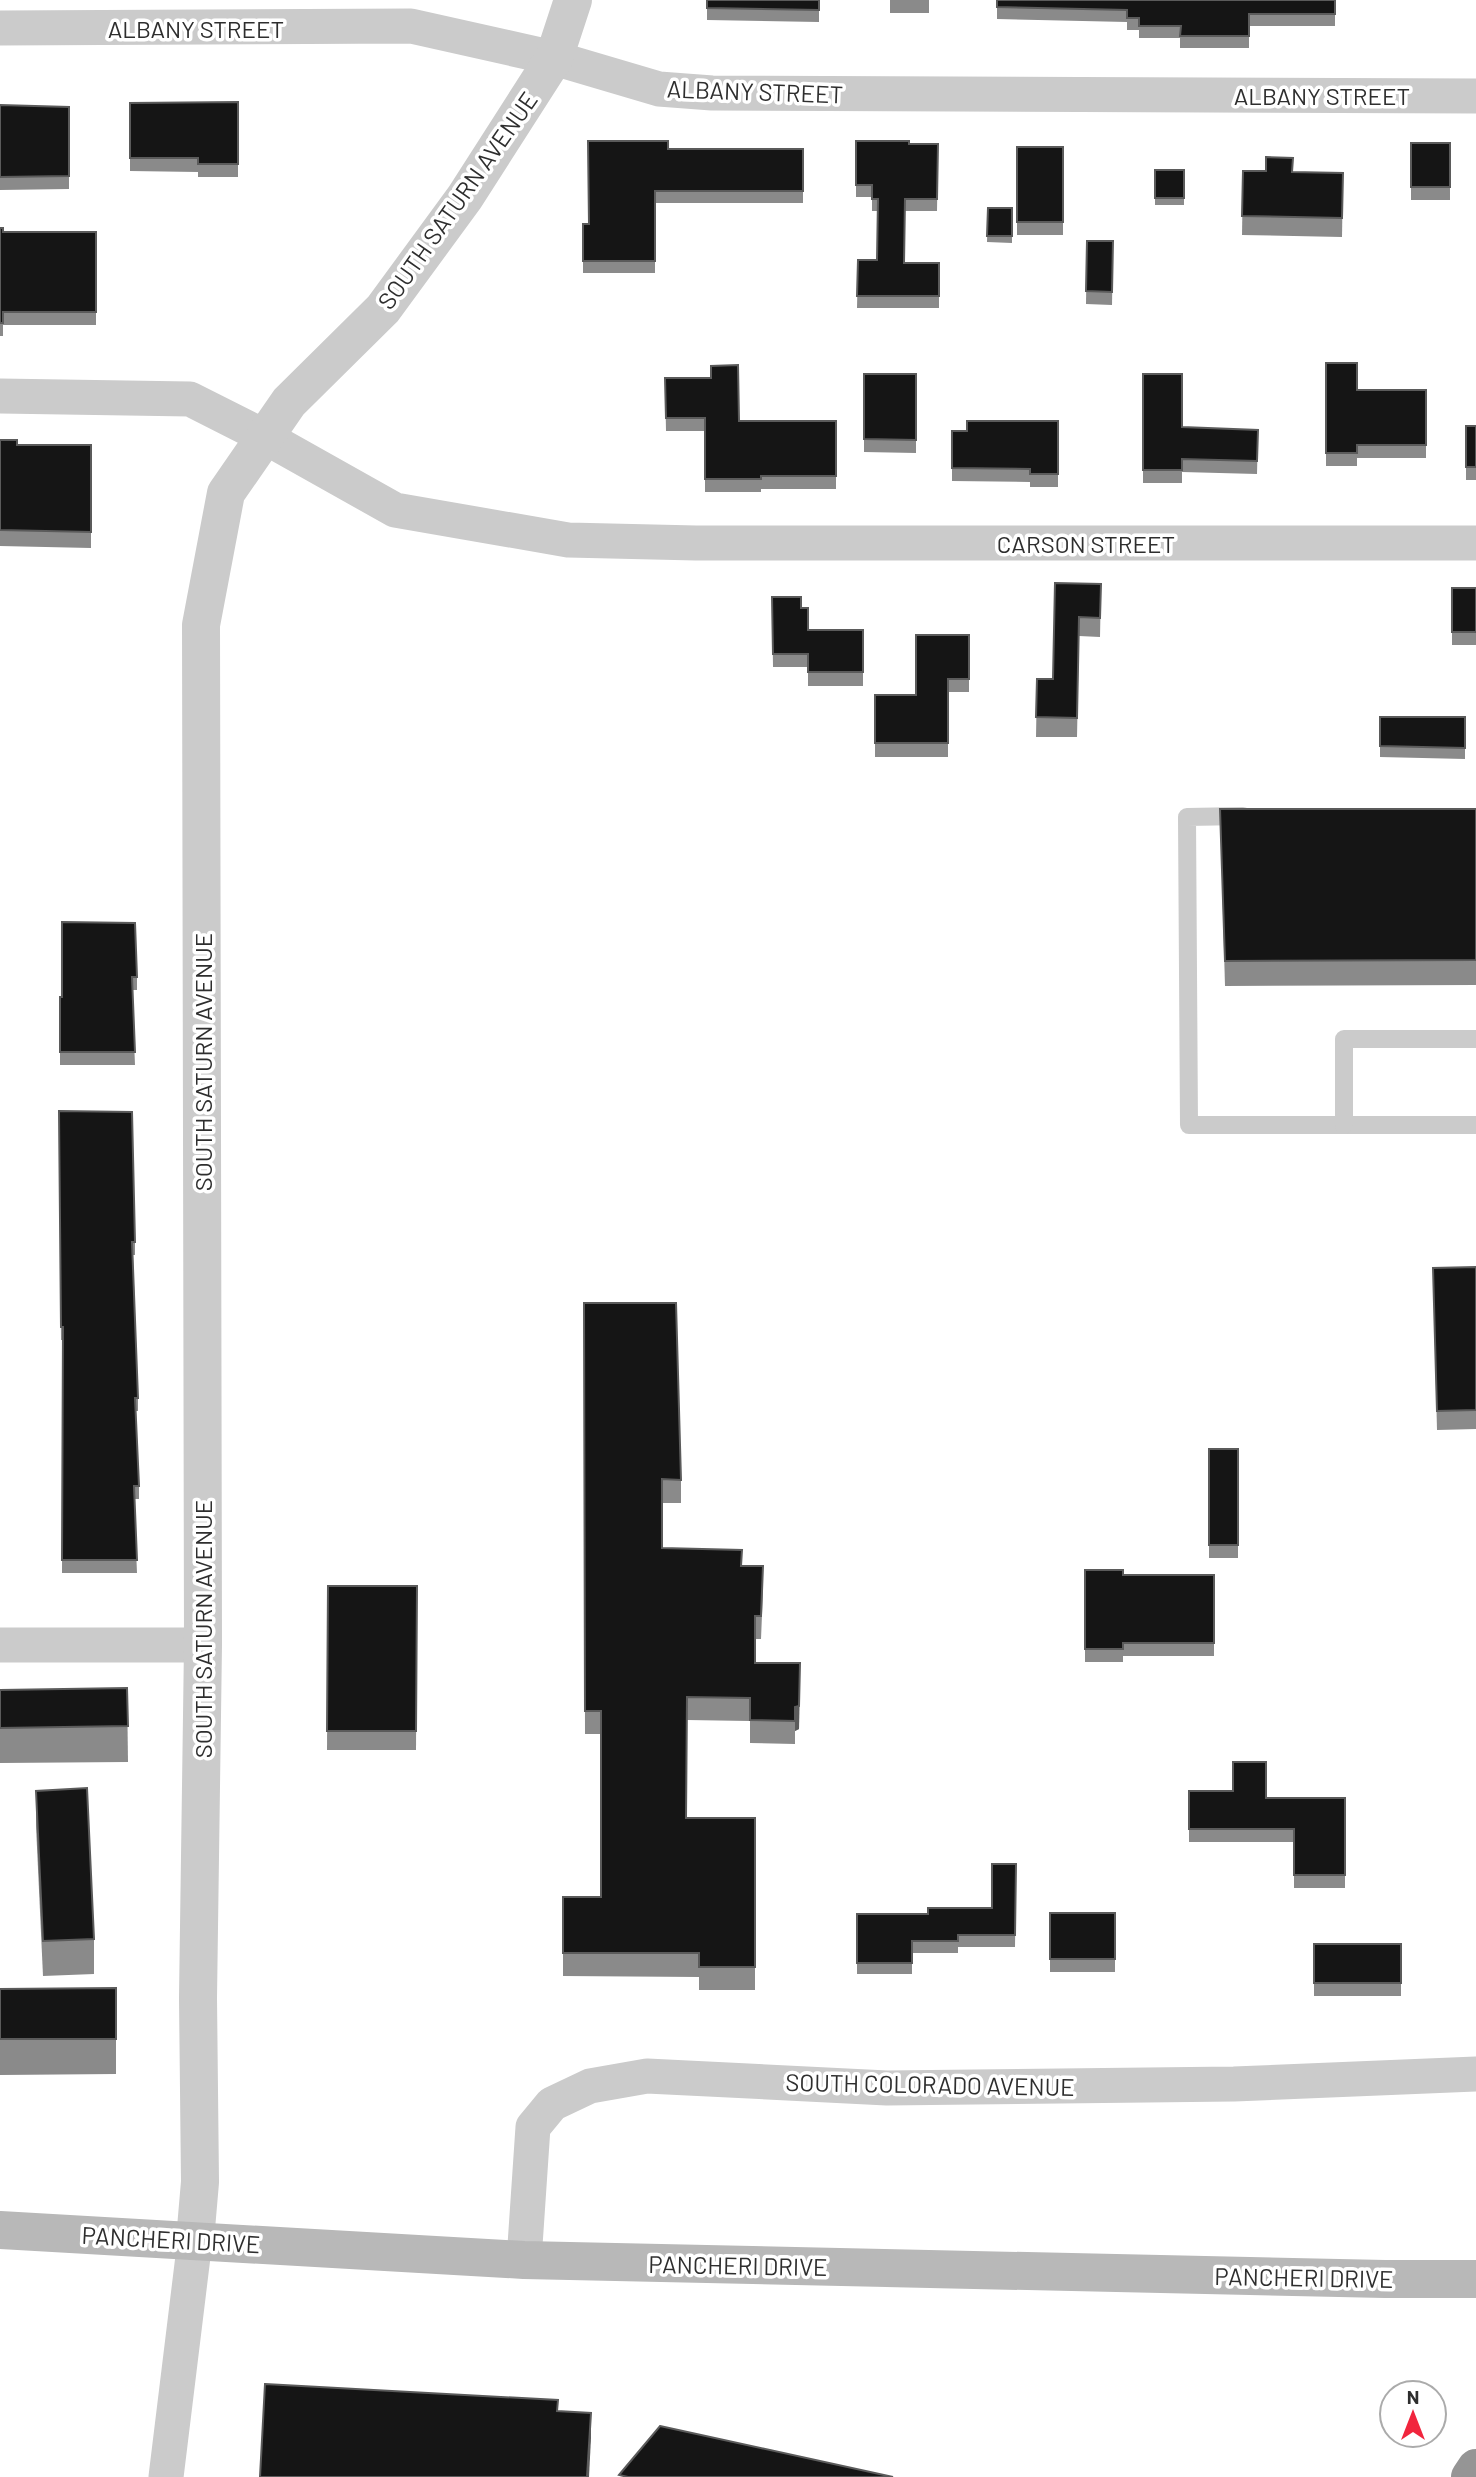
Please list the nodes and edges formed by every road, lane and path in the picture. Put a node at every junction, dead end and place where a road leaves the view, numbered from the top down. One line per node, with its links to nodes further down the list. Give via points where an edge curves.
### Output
1 (573, 0): 3 (street, SOUTH SATURN AVENUE)
2 (0, 29): 3 (street, ALBANY STREET, via 411,26)
3 (554, 58): 4 (street, ALBANY STREET, via 659,89 712,93); 6 (street, SOUTH SATURN AVENUE, via 465,197 383,309 289,402)
4 (1476, 96)
5 (0, 396): 6 (street, CARSON STREET, via 190,399)
6 (265, 437): 7 (street, CARSON STREET, via 395,510 568,540 696,544); 13 (street, SOUTH SATURN AVENUE, via 226,493 201,625)
7 (1476, 543)
8 (1256, 816): 10 (lane, via 1187,817 1189,1125)
9 (1476, 1039): 10 (lane, via 1344,1039)
10 (1344, 1125): 11 (lane)
11 (1476, 1125)
12 (0, 1645): 13 (street)
13 (203, 1645): 16 (street, SOUTH SATURN AVENUE, via 200,2182)
14 (1476, 2074): 17 (street, SOUTH COLORADO AVENUE, via 1234,2084 887,2088 647,2076 590,2086 552,2104 533,2127)
15 (0, 2230): 16 (main road, PANCHERI DRIVE)
16 (195, 2240): 17 (main road, PANCHERI DRIVE); 20 (street)
17 (524, 2260): 18 (main road, PANCHERI DRIVE)
18 (1476, 2279)
19 (1476, 2468): 21 (highway)
20 (166, 2477)
21 (1470, 2477)

